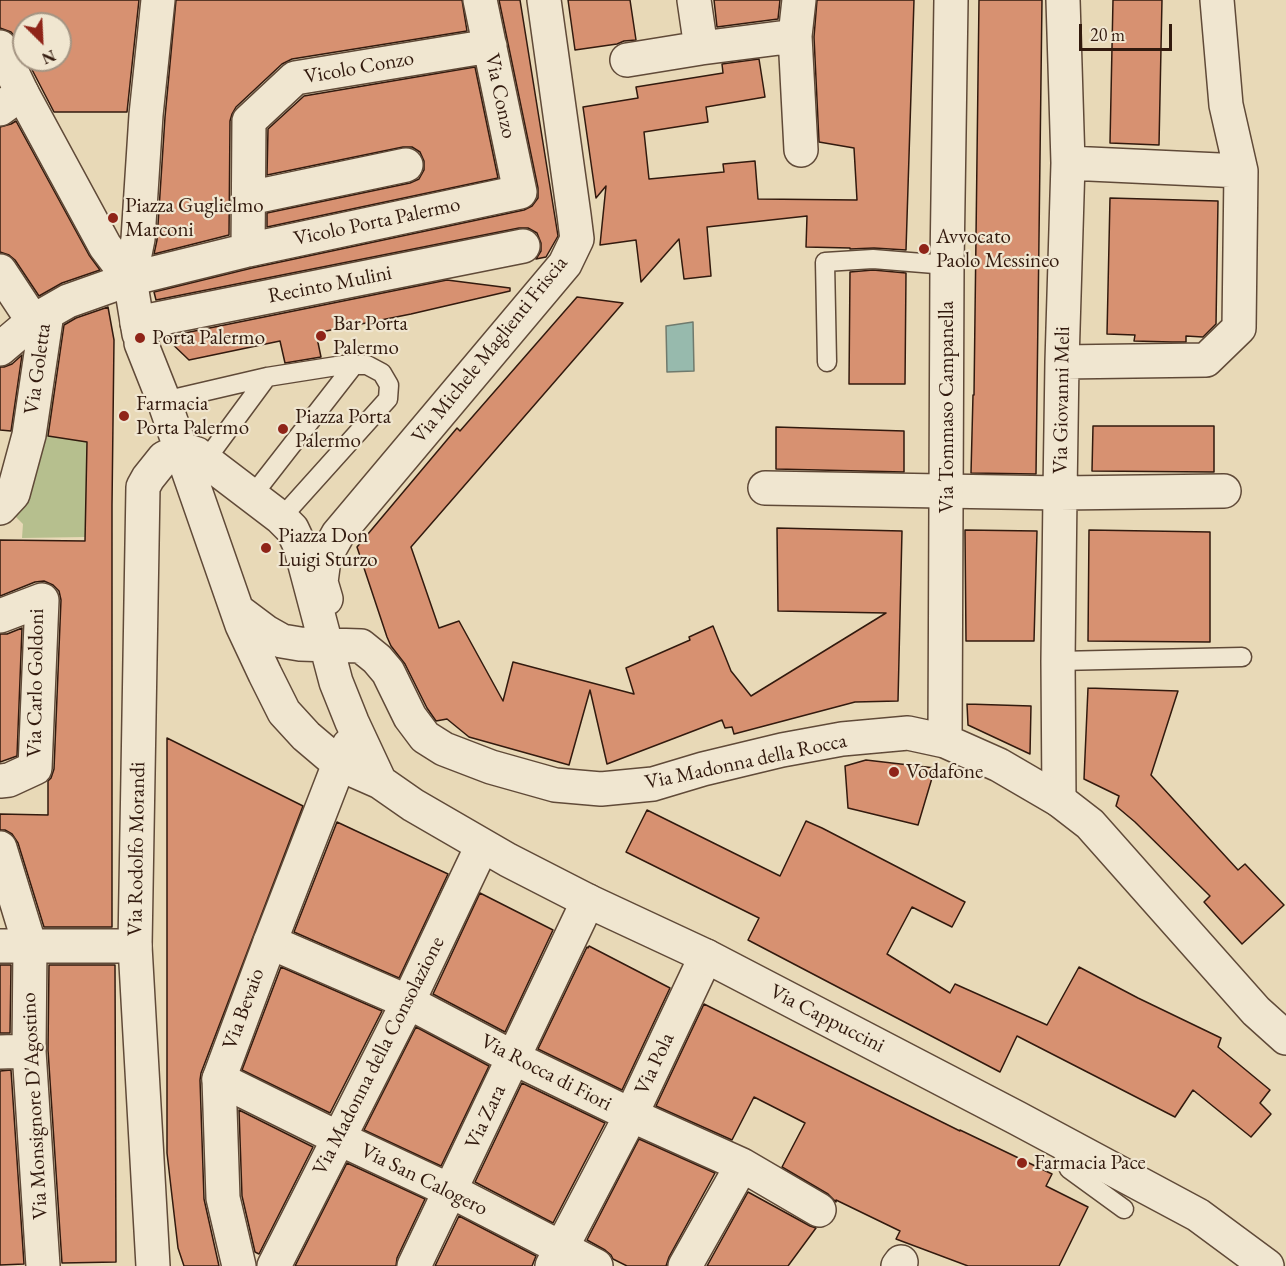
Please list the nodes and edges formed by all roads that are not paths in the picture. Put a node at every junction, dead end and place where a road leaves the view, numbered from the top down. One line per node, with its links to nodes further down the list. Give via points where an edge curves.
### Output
1 (158, 0): 25 (street, via 138,239)
2 (480, 0): 10 (street, Via Conzo)
3 (544, 0): 41 (street, Via Michele Maglienti Friscia, via 577,239 565,264)
4 (694, 0): 12 (street)
5 (799, 0): 9 (street)
6 (951, 0): 23 (street, Via Tommaso Campanella)
7 (1063, 0): 16 (street, Via Giovanni Meli)
8 (1217, 0): 18 (street, via 1226,105)
9 (795, 36): 12 (street); 15 (street)
10 (490, 46): 19 (street, Via Conzo); 20 (street, Vicolo Conzo, via 294,78 249,122)
11 (0, 47): 14 (street)
12 (701, 48): 13 (street)
13 (627, 60)
14 (11, 101): 25 (street, via 37,121 105,246)
15 (801, 150)
16 (1068, 163): 18 (street); 30 (street, Via Giovanni Meli)
17 (406, 165): 20 (street)
18 (1241, 171): 30 (street, via 1239,328 1206,360)
19 (520, 192): 22 (street, Vicolo Porta Palermo)
20 (249, 198): 22 (street, Vicolo Conzo)
21 (523, 246): 27 (street, Recinto Mulini)
22 (248, 250): 25 (street, Vicolo Porta Palermo)
23 (947, 265): 29 (lane, via 873,259 825,262); 37 (street, Via Tommaso Campanella)
24 (0, 271): 26 (street)
25 (130, 279): 26 (street, Via Goletta, via 68,301); 27 (street)
26 (40, 317): 28 (street); 39 (street, Via Goletta, via 29,435 13,494)
27 (139, 333): 33 (street)
28 (0, 349)
29 (827, 362)
30 (1062, 362): 38 (street, Via Giovanni Meli)
31 (354, 365): 32 (lane); 40 (lane); 40 (lane, via 367,365 382,373 389,385 388,399)
32 (267, 377): 33 (lane); 34 (lane)
33 (164, 401): 34 (street)
34 (194, 455): 40 (street); 42 (street); 60 (street, Via Rodolfo Morandi, via 164,458 143,487)
35 (765, 488): 37 (street)
36 (1224, 491): 38 (street)
37 (947, 492): 38 (street); 50 (street, Via Tommaso Campanella)
38 (1060, 493): 48 (street, Via Giovanni Meli)
39 (0, 508)
40 (272, 511): 41 (street, via 315,536); 42 (street, via 250,506 236,513); 45 (street, via 300,546)
41 (338, 534): 46 (street, Via Michele Maglienti Friscia, via 324,559 321,582 328,606)
42 (213, 539): 43 (street)
43 (238, 611): 45 (street, via 282,641); 51 (street, via 284,712)
44 (0, 616): 52 (street, Via Carlo Goldoni, via 42,600 35,768)
45 (325, 644): 46 (street); 49 (street)
46 (361, 646): 50 (street, Via Madonna della Rocca, via 388,672 410,717 426,737 444,749 491,767 555,785 601,789 652,784 782,750 842,739 908,733)
47 (1242, 657): 48 (lane)
48 (1058, 661): 54 (street, Via Giovanni Meli)
49 (356, 731): 51 (street, Via Bevaio); 53 (street)
50 (945, 741): 54 (street, Via Madonna della Rocca, via 999,765)
51 (339, 764): 53 (street, Via Cappuccini); 58 (street, Via Bevaio)
52 (0, 781)
53 (380, 783): 55 (street, Via Cappuccini)
54 (1059, 800): 63 (street, Via Madonna della Rocca, via 1090,824 1256,1011)
55 (482, 846): 57 (street, Via Cappuccini); 62 (street, Via Madonna della Consolazione)
56 (0, 848): 59 (street, Via Monsignore D'Agostino)
57 (588, 901): 61 (street, Via Cappuccini); 65 (street, Via Zara)
58 (270, 942): 62 (street, Via Rocca di Fiori); 66 (street, Via Bevaio)
59 (15, 946): 60 (street); 64 (street, Via Monsignore D'Agostino)
60 (135, 946): 76 (street, Via Rodolfo Morandi)
61 (706, 956): 67 (street, Via Pola); 69 (street, Via Cappuccini)
62 (408, 1002): 65 (street, Via Rocca di Fiori); 68 (street, Via Madonna della Consolazione)
63 (1286, 1038)
64 (15, 1052): 75 (street, Via Monsignore D'Agostino)
65 (514, 1058): 67 (street, Via Rocca di Fiori); 71 (street, Via Zara)
66 (219, 1079): 68 (street, Via San Calogero); 77 (street, Via Bevaio, via 224,1197)
67 (632, 1115): 70 (street, Via Rocca di Fiori); 74 (street, Via Pola)
68 (338, 1138): 71 (street, Via San Calogero); 78 (street, Via Madonna della Consolazione)
69 (1059, 1141): 72 (lane, via 1068,1169); 82 (street, Via Cappuccini, via 1198,1215)
70 (742, 1165): 73 (street, Via Rocca di Fiori); 81 (street)
71 (451, 1191): 74 (street, Via San Calogero); 79 (street, Via Zara)
72 (1124, 1209)
73 (819, 1210)
74 (556, 1257): 80 (street, Via San Calogero)
75 (43, 1266)
76 (153, 1266)
77 (239, 1266)
78 (274, 1266)
79 (414, 1266)
80 (596, 1266)
81 (685, 1266)
82 (1267, 1266)

